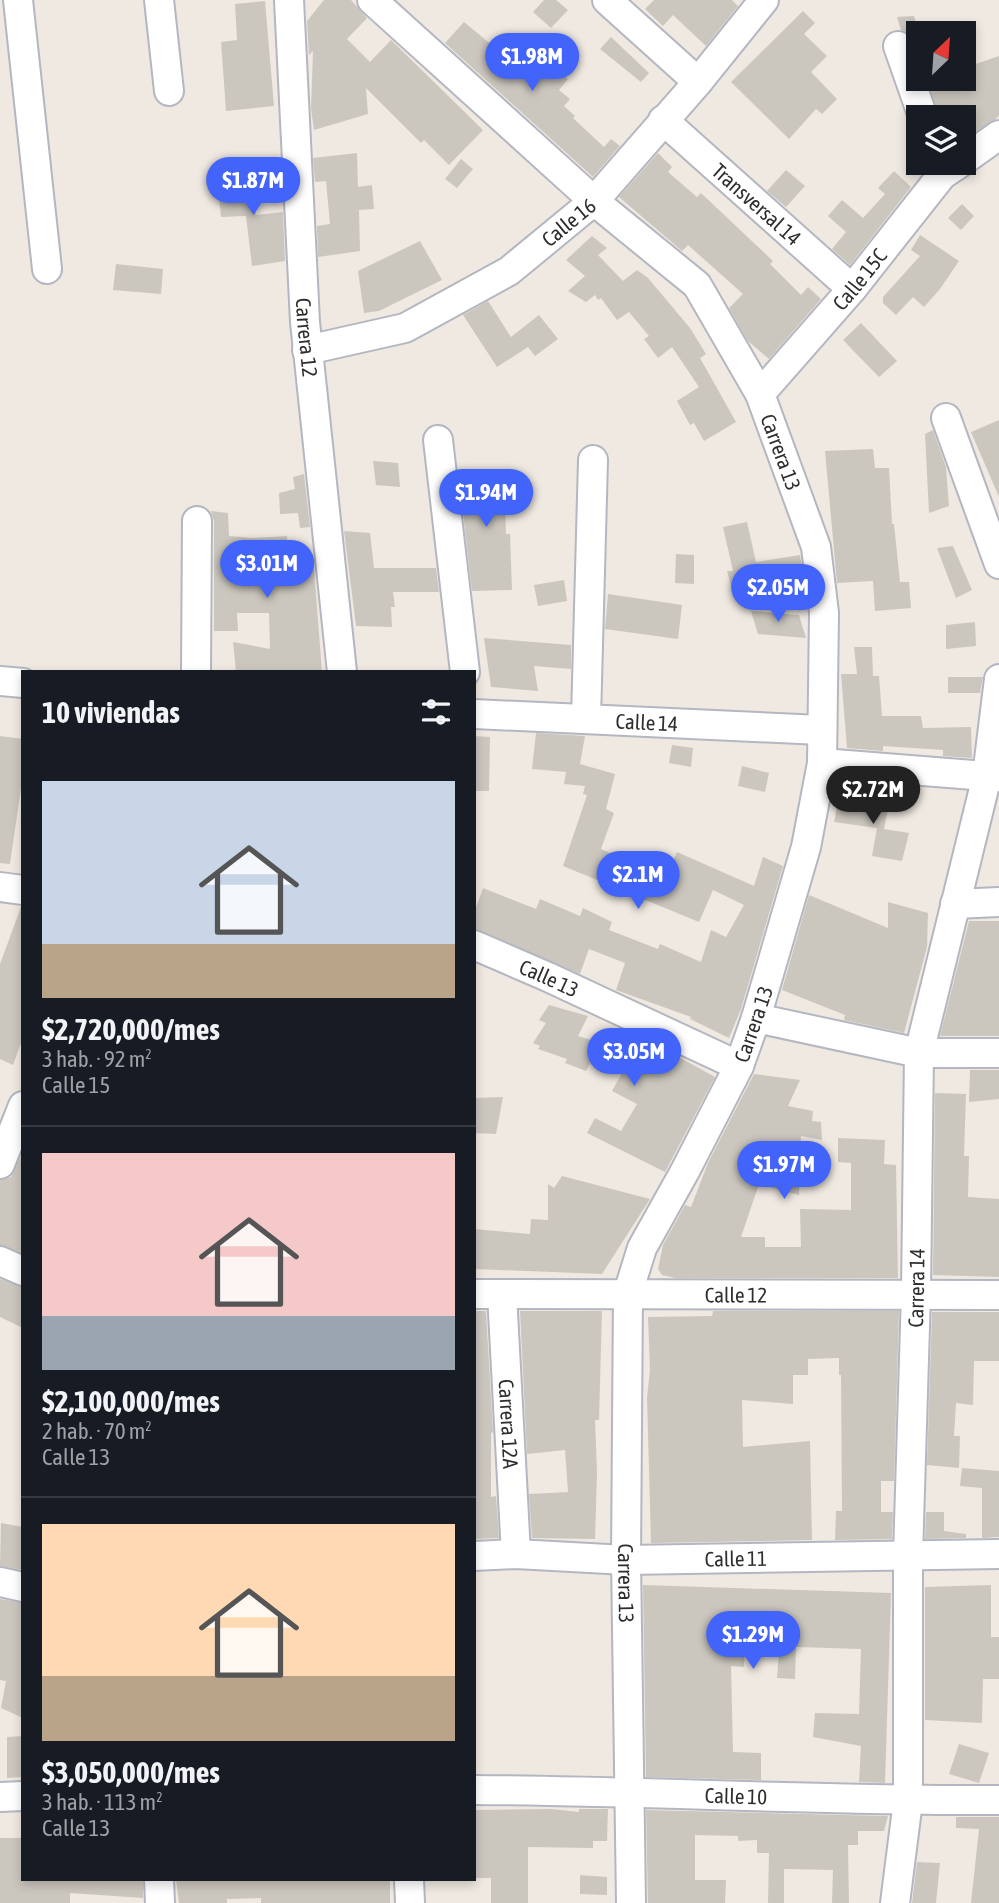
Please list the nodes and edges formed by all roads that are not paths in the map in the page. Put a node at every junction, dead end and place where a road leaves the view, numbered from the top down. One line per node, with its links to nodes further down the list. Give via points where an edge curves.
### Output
1 (18, 0): 16 (street)
2 (159, 0): 9 (street)
3 (289, 0): 18 (street, Carrera 12)
4 (372, 0): 15 (street, Carrera 13)
5 (607, 0): 8 (street)
6 (764, 0): 8 (street, Calle 16)
7 (898, 46): 10 (street)
8 (698, 82): 11 (street, Calle 16)
9 (169, 91)
10 (919, 105)
11 (663, 120): 15 (street, Calle 16); 17 (street, Transversal 14)
12 (999, 135): 13 (street, Calle 15C)
13 (976, 149)
14 (943, 175): 17 (street, Calle 15C)
15 (594, 201): 18 (street, Calle 16, via 509,271 405,328); 19 (street, Carrera 13, via 697,285)
16 (47, 269)
17 (852, 289): 19 (street, Calle 15C)
18 (307, 350): 26 (street, Carrera 12)
19 (760, 394): 33 (street, Carrera 13, via 816,547 824,613)
20 (946, 418): 24 (street)
21 (438, 440): 27 (street)
22 (593, 460): 32 (street)
23 (197, 521): 25 (street)
24 (999, 564)
25 (196, 670)
26 (342, 670)
27 (465, 670)
28 (999, 679): 35 (street, Carrera 14)
29 (0, 681): 30 (street)
30 (21, 683)
31 (476, 714): 32 (street, Calle 14)
32 (586, 719): 33 (street, Calle 14)
33 (821, 730): 34 (street, Carrera 13)
34 (822, 763): 35 (street); 41 (street, Carrera 13, via 806,847)
35 (993, 776): 39 (street, Carrera 14)
36 (0, 887): 37 (street)
37 (21, 890)
38 (999, 902): 39 (street)
39 (955, 904): 42 (street, Carrera 14)
40 (476, 946): 44 (street, Calle 13)
41 (756, 1018): 42 (street); 44 (street, Carrera 13)
42 (919, 1053): 43 (street); 50 (street, Carrera 14)
43 (999, 1053)
44 (739, 1066): 49 (street, Carrera 13, via 642,1248)
45 (21, 1111): 46 (street)
46 (0, 1164)
47 (0, 1261): 48 (street)
48 (21, 1270)
49 (628, 1293): 50 (street, Calle 12); 52 (street, Calle 12); 58 (street, Carrera 13)
50 (916, 1293): 53 (street, Calle 12); 57 (street, Carrera 14)
51 (476, 1294): 52 (street, Calle 12)
52 (502, 1294): 54 (street, Carrera 12A)
53 (999, 1295)
54 (516, 1554): 56 (street, Calle 11); 58 (street, Calle 11)
55 (999, 1555): 57 (street, Calle 11)
56 (476, 1556)
57 (908, 1556): 58 (street, Calle 11); 66 (street, Carrera 14)
58 (626, 1560): 62 (street, Carrera 13)
59 (0, 1582): 60 (street)
60 (21, 1587)
61 (476, 1790): 62 (street, Calle 10)
62 (628, 1791): 66 (street, Calle 10); 71 (street, Carrera 13)
63 (21, 1796): 64 (street)
64 (0, 1797)
65 (999, 1800): 66 (street, Calle 10)
66 (908, 1801): 72 (street, Carrera 14)
67 (159, 1881): 69 (street)
68 (409, 1881): 70 (street)
69 (160, 1903)
70 (410, 1903)
71 (631, 1903)
72 (895, 1903)

